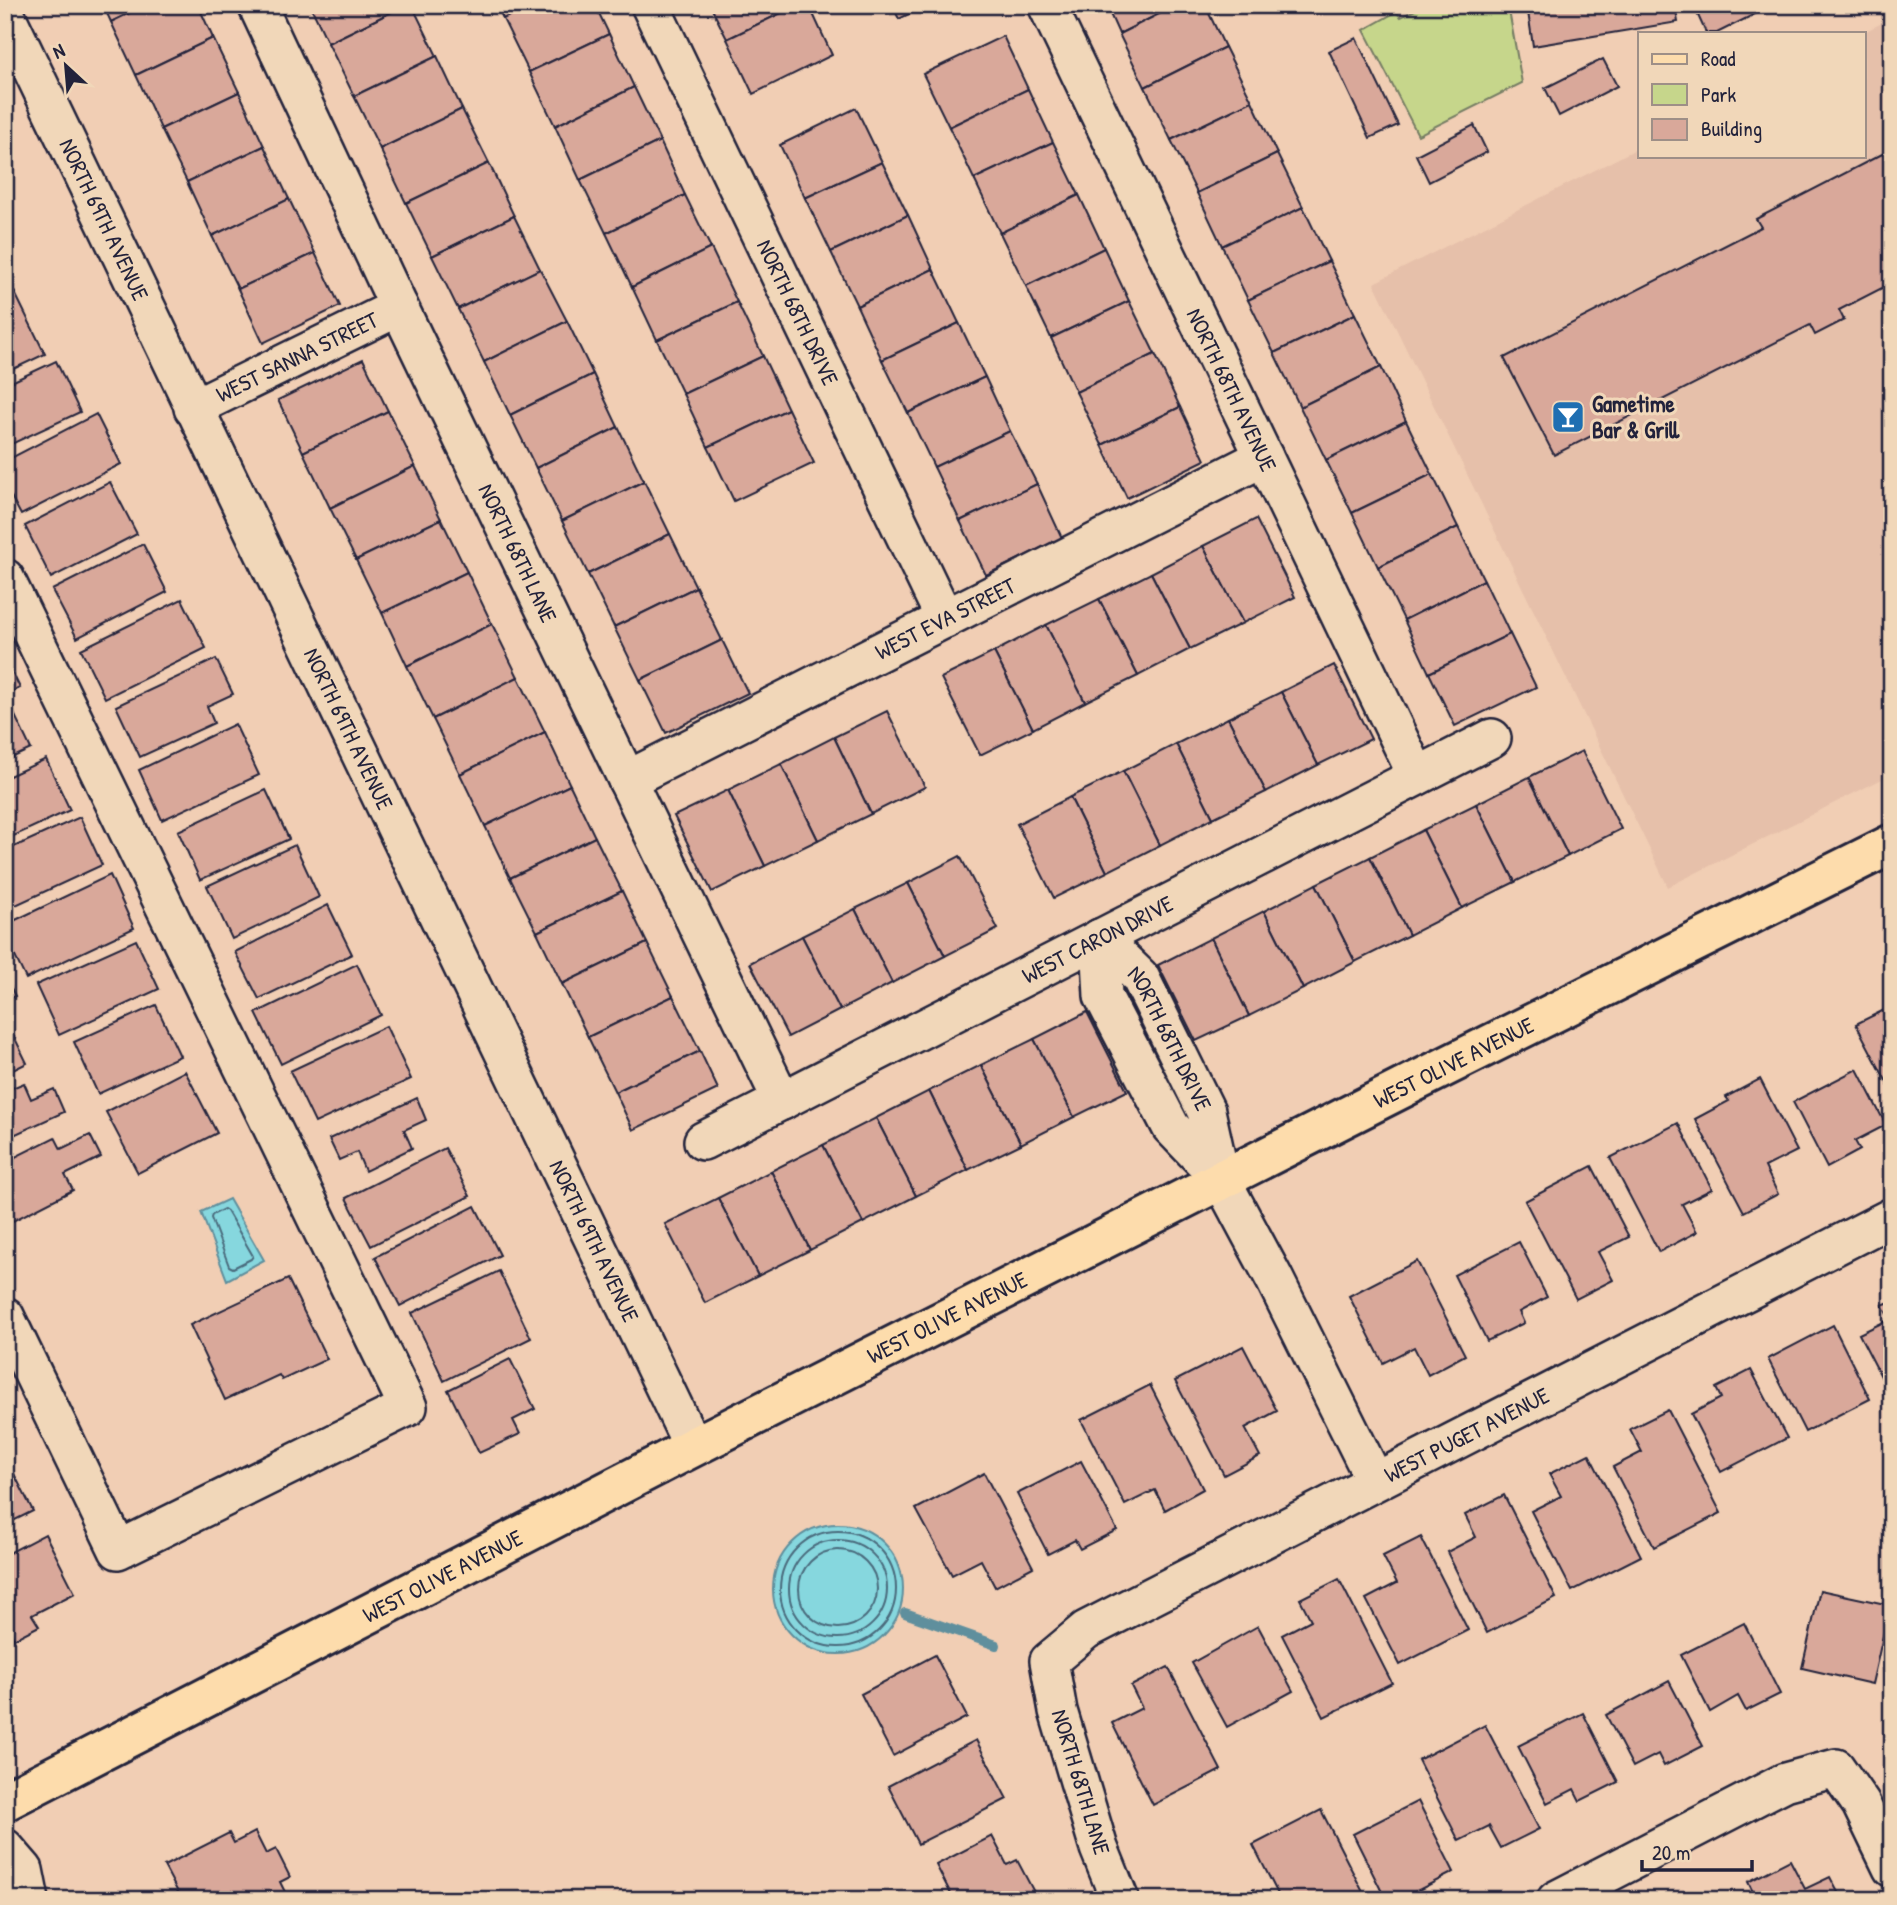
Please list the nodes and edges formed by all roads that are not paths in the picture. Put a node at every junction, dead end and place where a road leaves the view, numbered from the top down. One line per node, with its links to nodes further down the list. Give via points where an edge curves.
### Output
1 (257, 5): 5 (street, NORTH 68TH LANE)
2 (650, 5): 9 (street, NORTH 68TH DRIVE)
3 (1047, 5): 7 (street, NORTH 68TH AVENUE)
4 (5, 13): 6 (street, NORTH 69TH AVENUE)
5 (400, 307): 6 (street, WEST SANNA STREET); 12 (street, NORTH 68TH LANE)
6 (194, 408): 20 (street, NORTH 69TH AVENUE)
7 (1264, 457): 9 (street, WEST EVA STREET); 11 (street, NORTH 68TH AVENUE)
8 (5, 578): 19 (street, via 408,1407 118,1550)
9 (945, 619): 12 (street, WEST EVA STREET)
10 (1492, 738): 11 (street, WEST CARON DRIVE)
11 (1417, 776): 14 (street, WEST CARON DRIVE)
12 (627, 780): 15 (street, NORTH 68TH LANE)
13 (1892, 844): 17 (main road, WEST OLIVE AVENUE)
14 (1100, 937): 15 (street, WEST CARON DRIVE); 17 (street, NORTH 68TH DRIVE, via 1103,996 1171,1126)
15 (782, 1101): 16 (street, WEST CARON DRIVE)
16 (703, 1141)
17 (1222, 1179): 20 (main road, WEST OLIVE AVENUE); 21 (street, NORTH 68TH DRIVE)
18 (1892, 1217): 21 (street, WEST PUGET AVENUE)
19 (5, 1317)
20 (693, 1447): 23 (main road, WEST OLIVE AVENUE)
21 (1375, 1481): 22 (street, WEST PUGET AVENUE, via 1086,1630)
22 (1049, 1661): 29 (street, NORTH 68TH LANE, via 1062,1724 1099,1848)
23 (5, 1801)
24 (5, 1848): 28 (street, via 24,1870)
25 (1892, 1868): 30 (street, via 1861,1804 1836,1769 1784,1782)
26 (5, 1892): 27 (street)
27 (12, 1900)
28 (30, 1900)
29 (1120, 1900)
30 (1556, 1900)

